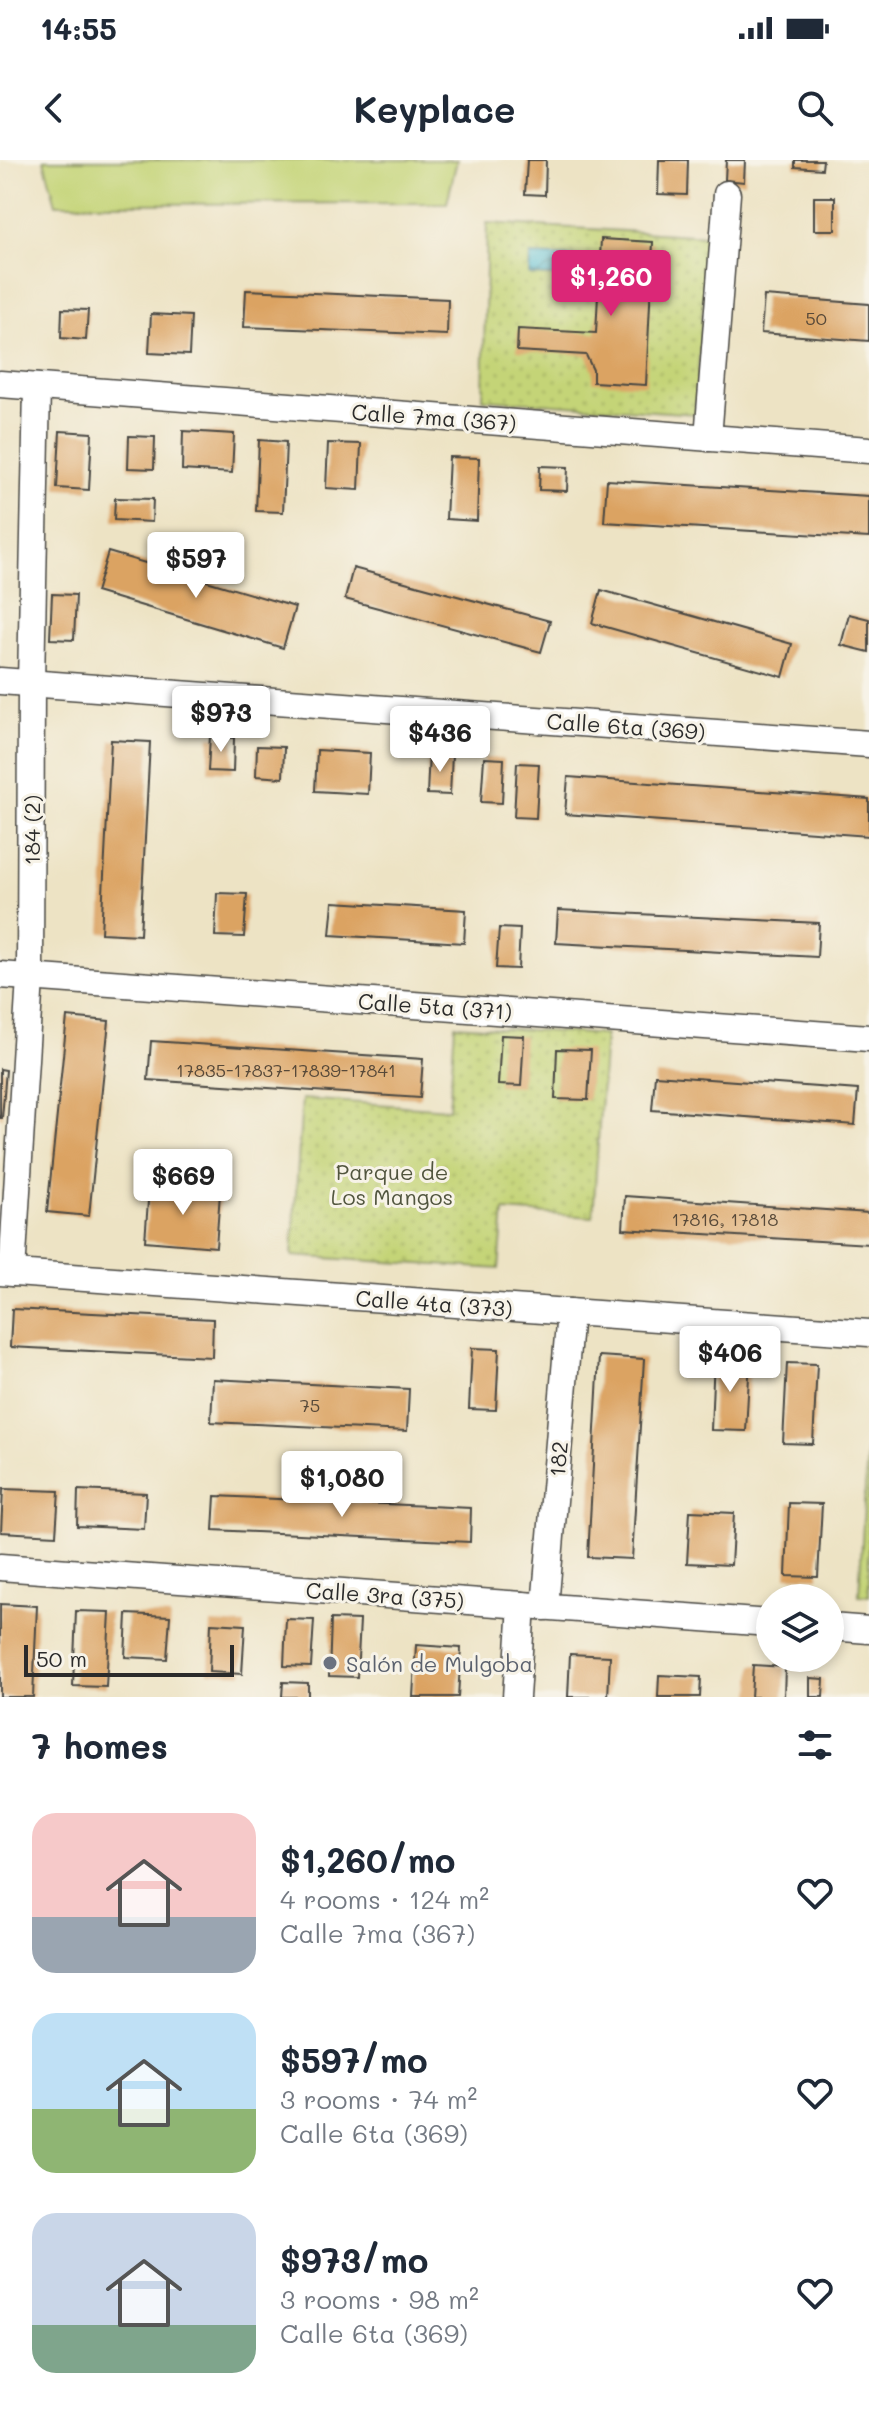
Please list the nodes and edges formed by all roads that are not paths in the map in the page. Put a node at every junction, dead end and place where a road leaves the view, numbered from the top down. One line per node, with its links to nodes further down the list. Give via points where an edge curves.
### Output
1 (727, 194): 4 (street)
2 (0, 384): 3 (street, Calle 7ma (367))
3 (37, 387): 4 (street, Calle 7ma (367)); 7 (street, 184 (2))
4 (708, 438): 5 (street, Calle 7ma (367))
5 (869, 450)
6 (0, 681): 7 (street, Calle 6ta (369))
7 (31, 683): 8 (street, Calle 6ta (369)); 10 (street, 184 (2))
8 (869, 744)
9 (0, 975): 10 (street, Calle 5ta (371))
10 (30, 978): 11 (street, Calle 5ta (371)); 12 (street, 184 (2))
11 (869, 1038)
12 (6, 1272): 13 (street, Calle 4ta (373))
13 (570, 1312): 14 (street, Calle 4ta (373)); 16 (street, 182)
14 (869, 1333)
15 (0, 1567): 16 (street, Calle 3ra (375))
16 (533, 1606): 17 (street, Calle 3ra (375)); 20 (street, 182)
17 (756, 1622)
18 (844, 1628): 19 (street)
19 (869, 1630)
20 (516, 1697)

